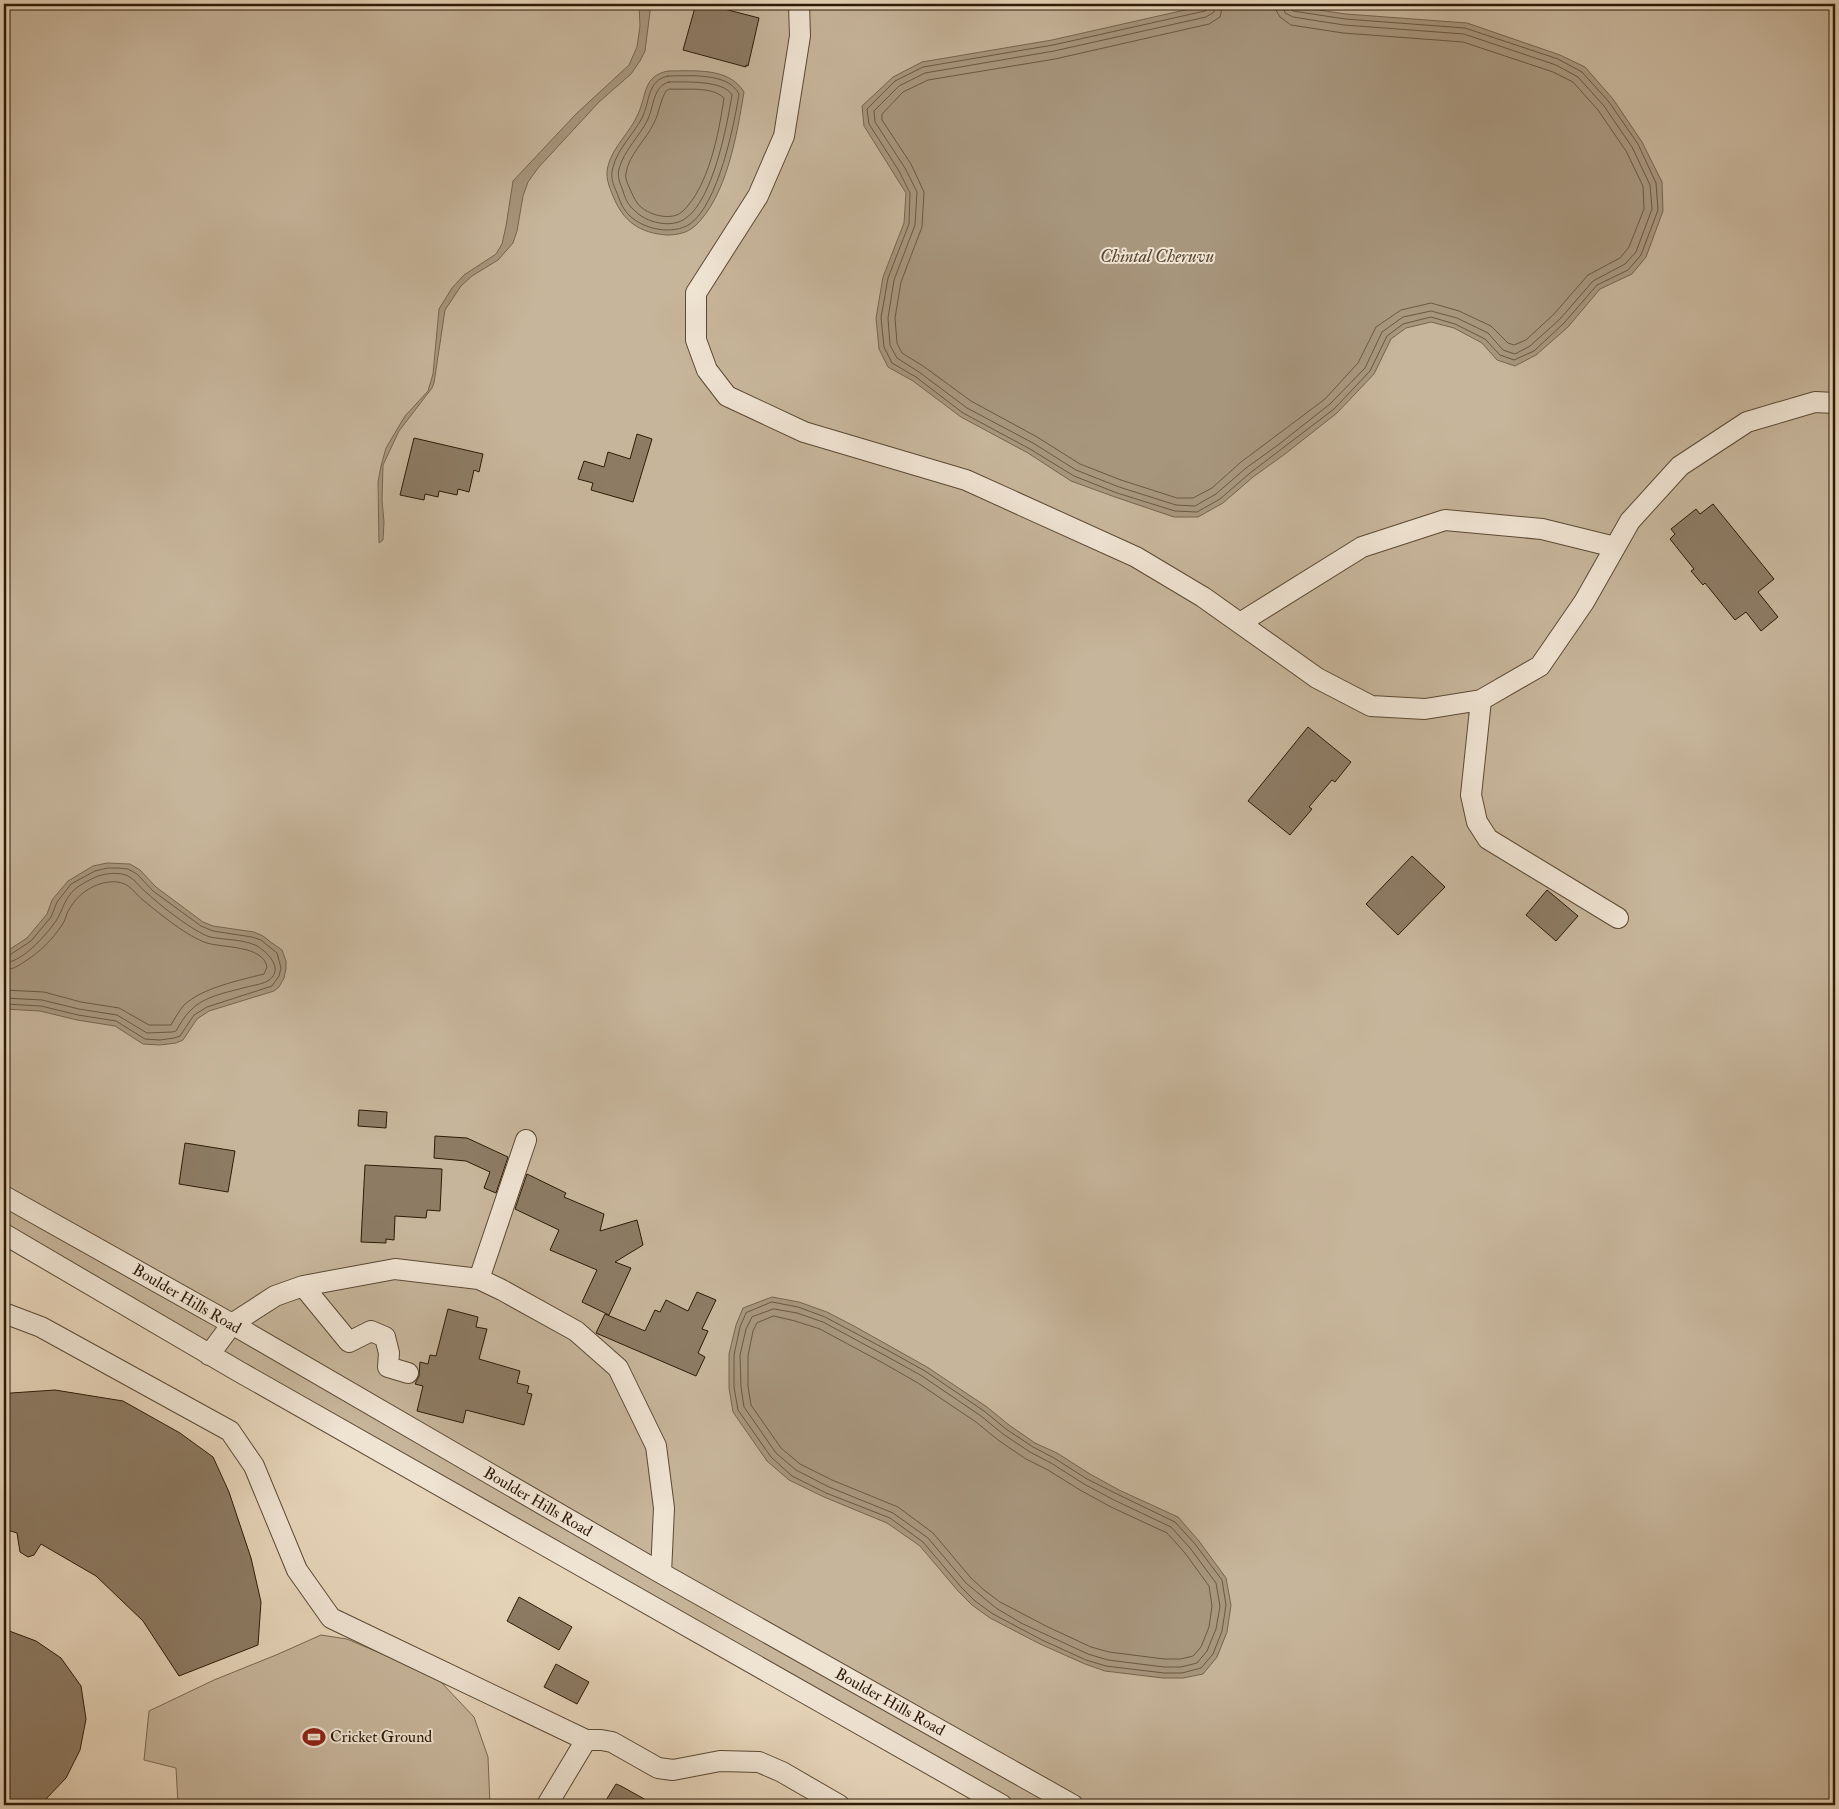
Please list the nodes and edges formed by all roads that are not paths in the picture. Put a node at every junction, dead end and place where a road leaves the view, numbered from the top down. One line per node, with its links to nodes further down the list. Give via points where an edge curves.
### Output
1 (798, 4): 4 (lane, via 800,36 784,136 758,196 696,293 696,340 707,370 727,396 804,432 966,480 1136,557)
2 (1835, 403): 3 (lane, via 1815,402 1747,422 1695,456 1680,466 1630,521)
3 (1615, 547): 4 (lane, via 1542,529 1444,520 1362,547); 5 (lane, via 1584,602 1540,666)
4 (1240, 623): 5 (lane, via 1317,678 1371,706 1425,709)
5 (1481, 700): 6 (lane, via 1471,796 1476,822 1488,839)
6 (1618, 918)
7 (526, 1140): 10 (lane)
8 (4, 1196): 13 (lane, Boulder Hills Road)
9 (4, 1234): 14 (lane, Boulder Hills Road)
10 (479, 1278): 11 (lane, via 395,1269); 16 (lane, via 576,1331 618,1368 656,1446 664,1508)
11 (304, 1286): 13 (lane, via 275,1296); 15 (lane, via 349,1342 371,1331 384,1337 389,1353 388,1367)
12 (4, 1313): 17 (lane, via 41,1327 230,1431 254,1466 297,1570 332,1618)
13 (232, 1324): 14 (lane); 16 (lane, Boulder Hills Road)
14 (210, 1354): 20 (lane, Boulder Hills Road)
15 (408, 1373)
16 (661, 1573): 21 (lane, Boulder Hills Road)
17 (586, 1740): 18 (lane); 19 (lane, via 612,1742 658,1768 673,1770 720,1761 759,1762)
18 (548, 1805)
19 (839, 1805)
20 (1002, 1805)
21 (1073, 1805)

